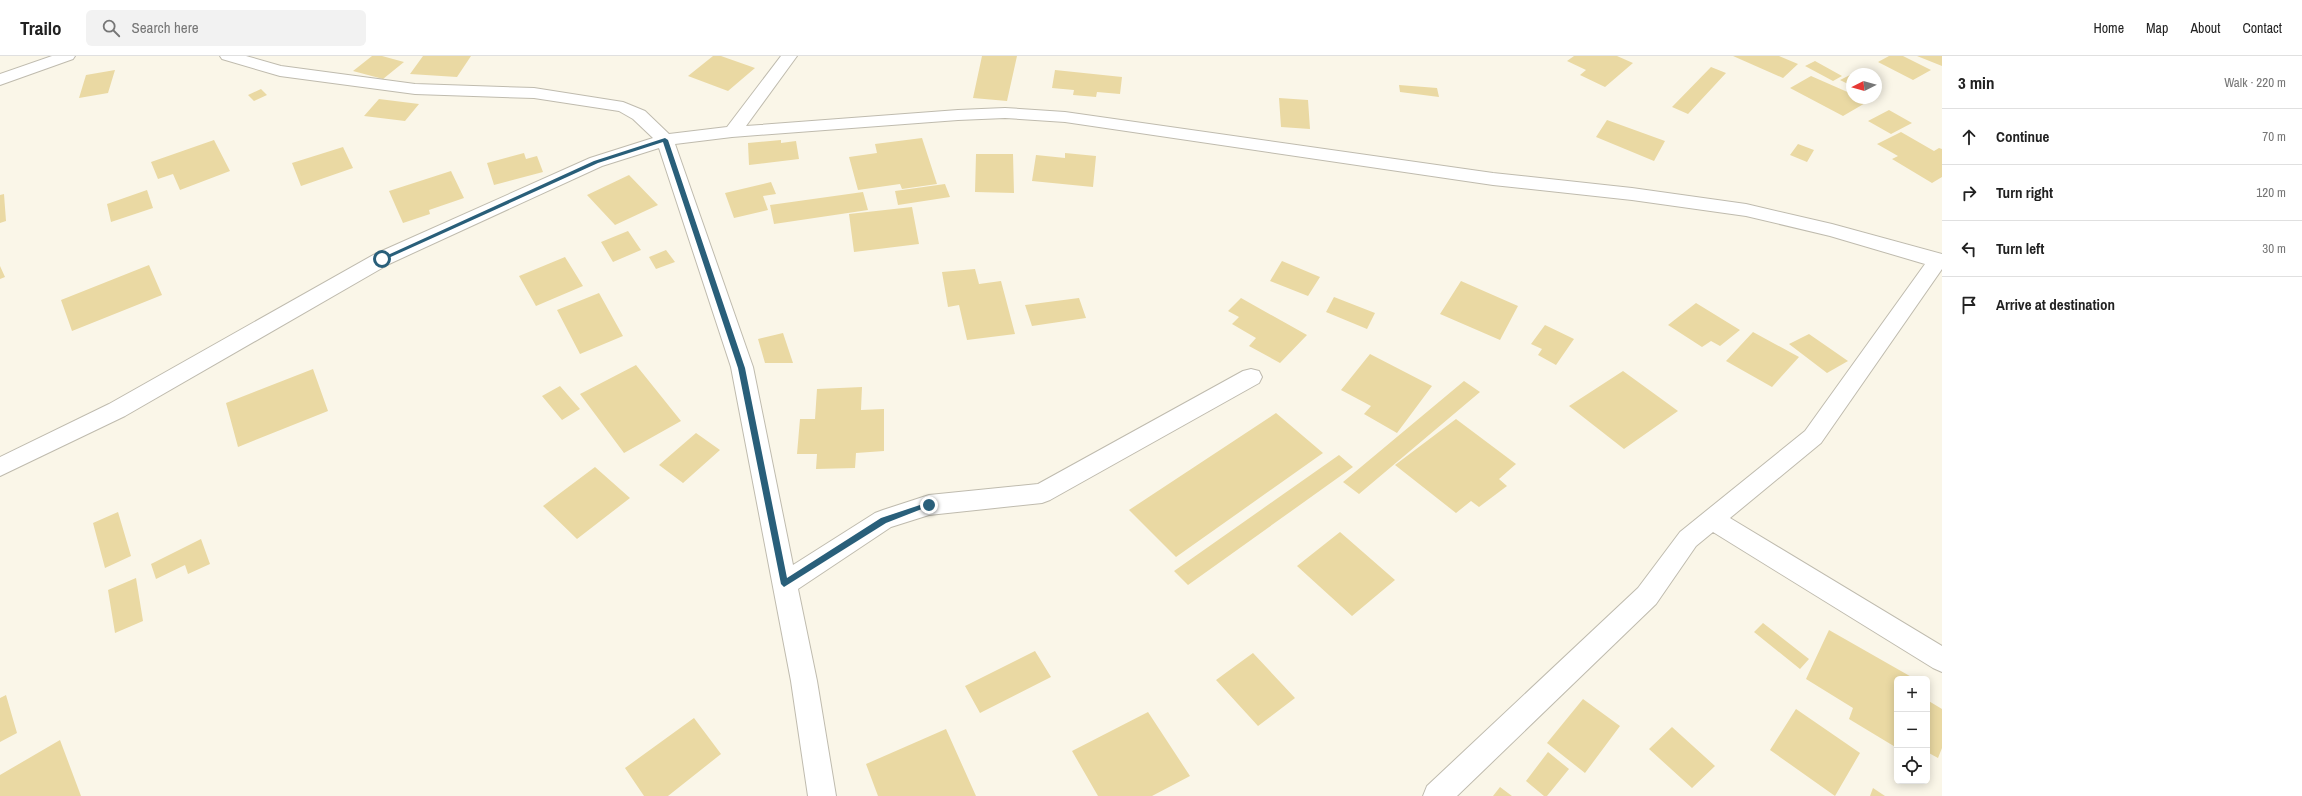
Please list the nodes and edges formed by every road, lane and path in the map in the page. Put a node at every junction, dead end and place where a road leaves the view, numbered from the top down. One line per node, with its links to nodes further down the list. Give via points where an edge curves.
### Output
1 (67, 56): 4 (street)
2 (228, 56): 6 (street, via 280,71 416,89 534,93 623,107 640,115)
3 (789, 56): 5 (street)
4 (0, 80)
5 (732, 132): 6 (street); 7 (street, via 958,115 1005,113 1065,117 1493,179 1632,194 1746,210 1832,230)
6 (665, 140): 9 (street, via 596,162 382,259 117,410); 11 (street, via 742,368)
7 (1940, 261): 10 (street, via 1813,436)
8 (1251, 377): 11 (street, via 1042,493 929,505 883,520)
9 (0, 467)
10 (1712, 519): 12 (street); 14 (street, via 1688,539 1647,596)
11 (784, 584): 13 (street, via 804,681)
12 (1942, 660)
13 (822, 796)
14 (1437, 796)

